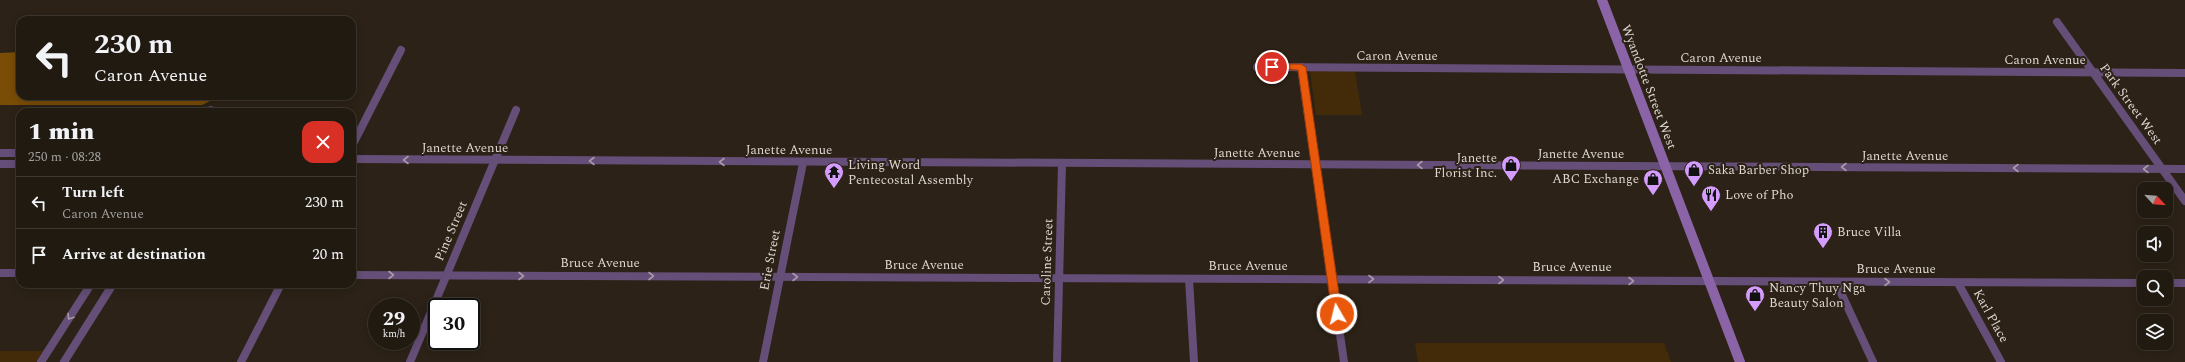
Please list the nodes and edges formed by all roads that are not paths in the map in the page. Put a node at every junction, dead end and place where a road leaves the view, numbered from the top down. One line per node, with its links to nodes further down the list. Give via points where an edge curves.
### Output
1 (1602, 0): 6 (main road, Wyandotte Street West)
2 (2057, 22): 7 (street, Park Street West)
3 (401, 50): 10 (street)
4 (1257, 67): 5 (street, Caron Avenue)
5 (1301, 67): 6 (street, Caron Avenue); 19 (street)
6 (1628, 69): 7 (street, Caron Avenue); 20 (main road, Wyandotte Street West)
7 (2093, 72): 8 (street, Caron Avenue); 21 (street, Park Street West)
8 (2185, 73)
9 (516, 110): 14 (street, Pine Street)
10 (356, 138)
11 (0, 153): 12 (street)
12 (16, 153)
13 (356, 159): 14 (street, Janette Avenue, one-way to 13)
14 (494, 160): 15 (street, Janette Avenue, one-way to 14); 27 (street, Pine Street)
15 (803, 162): 18 (street, Janette Avenue); 28 (street, Erie Street)
16 (0, 164): 17 (street)
17 (16, 164)
18 (1062, 164): 19 (street, Janette Avenue); 29 (street, Caroline Street)
19 (1316, 165): 20 (street, Janette Avenue, one-way to 19); 31 (street)
20 (1666, 166): 21 (street, Janette Avenue, one-way to 20); 32 (main road, Wyandotte Street West)
21 (2162, 169): 22 (street, Janette Avenue); 23 (street, Park Street West)
22 (2185, 169)
23 (2185, 201)
24 (0, 273): 25 (street)
25 (16, 274)
26 (356, 275): 27 (street, Bruce Avenue, one-way to 27)
27 (446, 276): 28 (street, Bruce Avenue, one-way to 28); 44 (street, Pine Street)
28 (780, 277): 29 (street, Bruce Avenue, one-way to 29); 45 (street, Erie Street)
29 (1059, 278): 30 (street, Bruce Avenue); 46 (street, Caroline Street)
30 (1189, 279): 31 (street, Bruce Avenue); 47 (street)
31 (1332, 279): 32 (street, Bruce Avenue, one-way to 32); 48 (street)
32 (1709, 281): 33 (street, Bruce Avenue); 49 (main road, Wyandotte Street West)
33 (1836, 282): 34 (street, Bruce Avenue, one-way to 34); 50 (street)
34 (1958, 282): 35 (street, Bruce Avenue); 51 (street, Karl Place)
35 (2137, 283)
36 (2173, 283): 37 (street)
37 (2185, 283)
38 (88, 288): 41 (street, one-way to 41)
39 (110, 288): 42 (street)
40 (279, 288): 43 (street)
41 (41, 362)
42 (64, 362)
43 (241, 362)
44 (410, 362)
45 (763, 362)
46 (1057, 362)
47 (1194, 362)
48 (1344, 362)
49 (1740, 362)
50 (1873, 362)
51 (2001, 362)

